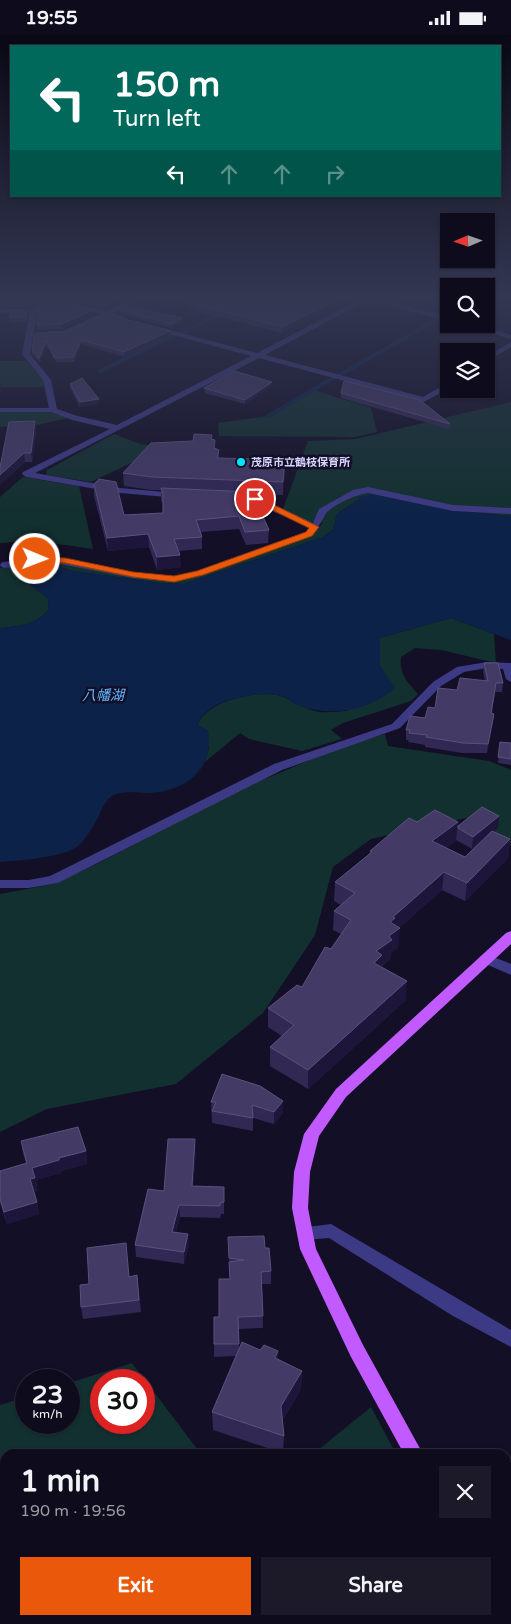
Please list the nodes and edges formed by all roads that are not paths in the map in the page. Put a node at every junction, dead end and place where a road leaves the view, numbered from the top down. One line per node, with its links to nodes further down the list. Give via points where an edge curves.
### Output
1 (40, 371): 6 (street, via 47,380)
2 (228, 371): 7 (street)
3 (320, 371): 4 (street, via 424,399)
4 (440, 389)
5 (0, 410): 6 (street)
6 (53, 410): 7 (street)
7 (118, 427): 8 (street, via 26,473 142,493)
8 (189, 496)
9 (227, 498): 11 (street, via 255,499)
10 (511, 511): 11 (street, via 453,508 362,490 322,511)
11 (314, 527): 12 (street, via 309,534 200,573 174,579 133,575 50,559)
12 (4, 565)
13 (510, 666): 14 (street); 15 (street, via 461,669 437,684 396,726 278,767 53,880)
14 (511, 679)
15 (0, 884)
16 (511, 936): 17 (main road)
17 (486, 959): 18 (street); 19 (main road, via 341,1093 312,1134 300,1208)
18 (511, 970)
19 (305, 1233): 20 (street, via 331,1231); 21 (main road, via 308,1249 358,1351)
20 (511, 1339)
21 (411, 1449)

